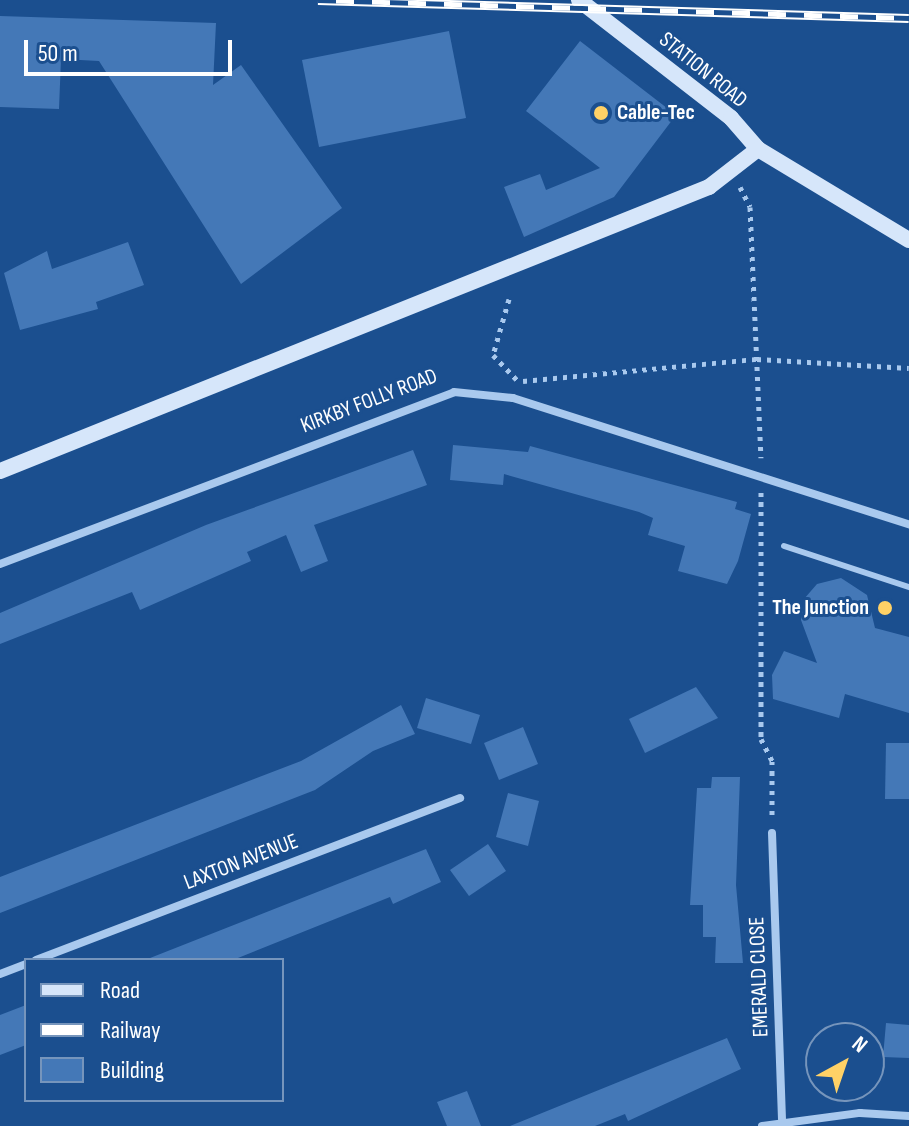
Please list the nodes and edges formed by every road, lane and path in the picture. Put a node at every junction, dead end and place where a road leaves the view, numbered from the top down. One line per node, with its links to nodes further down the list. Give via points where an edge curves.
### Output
1 (579, 0): 2 (main road, STATION ROAD, via 731,118)
2 (758, 149): 3 (main road); 4 (main road, STATION ROAD)
3 (732, 173): 6 (path, via 750,207); 10 (main road, via 446,296)
4 (909, 240)
5 (509, 299): 8 (path, via 493,355)
6 (757, 359): 7 (path); 8 (path); 11 (path)
7 (909, 368)
8 (519, 381): 9 (path)
9 (513, 398): 11 (street, KIRKBY FOLLY ROAD); 14 (street, KIRKBY FOLLY ROAD, via 454,392)
10 (0, 471)
11 (761, 477): 12 (street, KIRKBY FOLLY ROAD); 17 (path, via 761,739 772,761)
12 (909, 524)
13 (784, 546): 15 (lane)
14 (0, 564)
15 (909, 587)
16 (460, 798): 18 (street, LAXTON AVENUE)
17 (772, 833): 22 (street, EMERALD CLOSE)
18 (41, 958)
19 (24, 965): 20 (street)
20 (0, 974)
21 (909, 1116): 22 (street)
22 (782, 1119): 23 (street)
23 (762, 1126)

